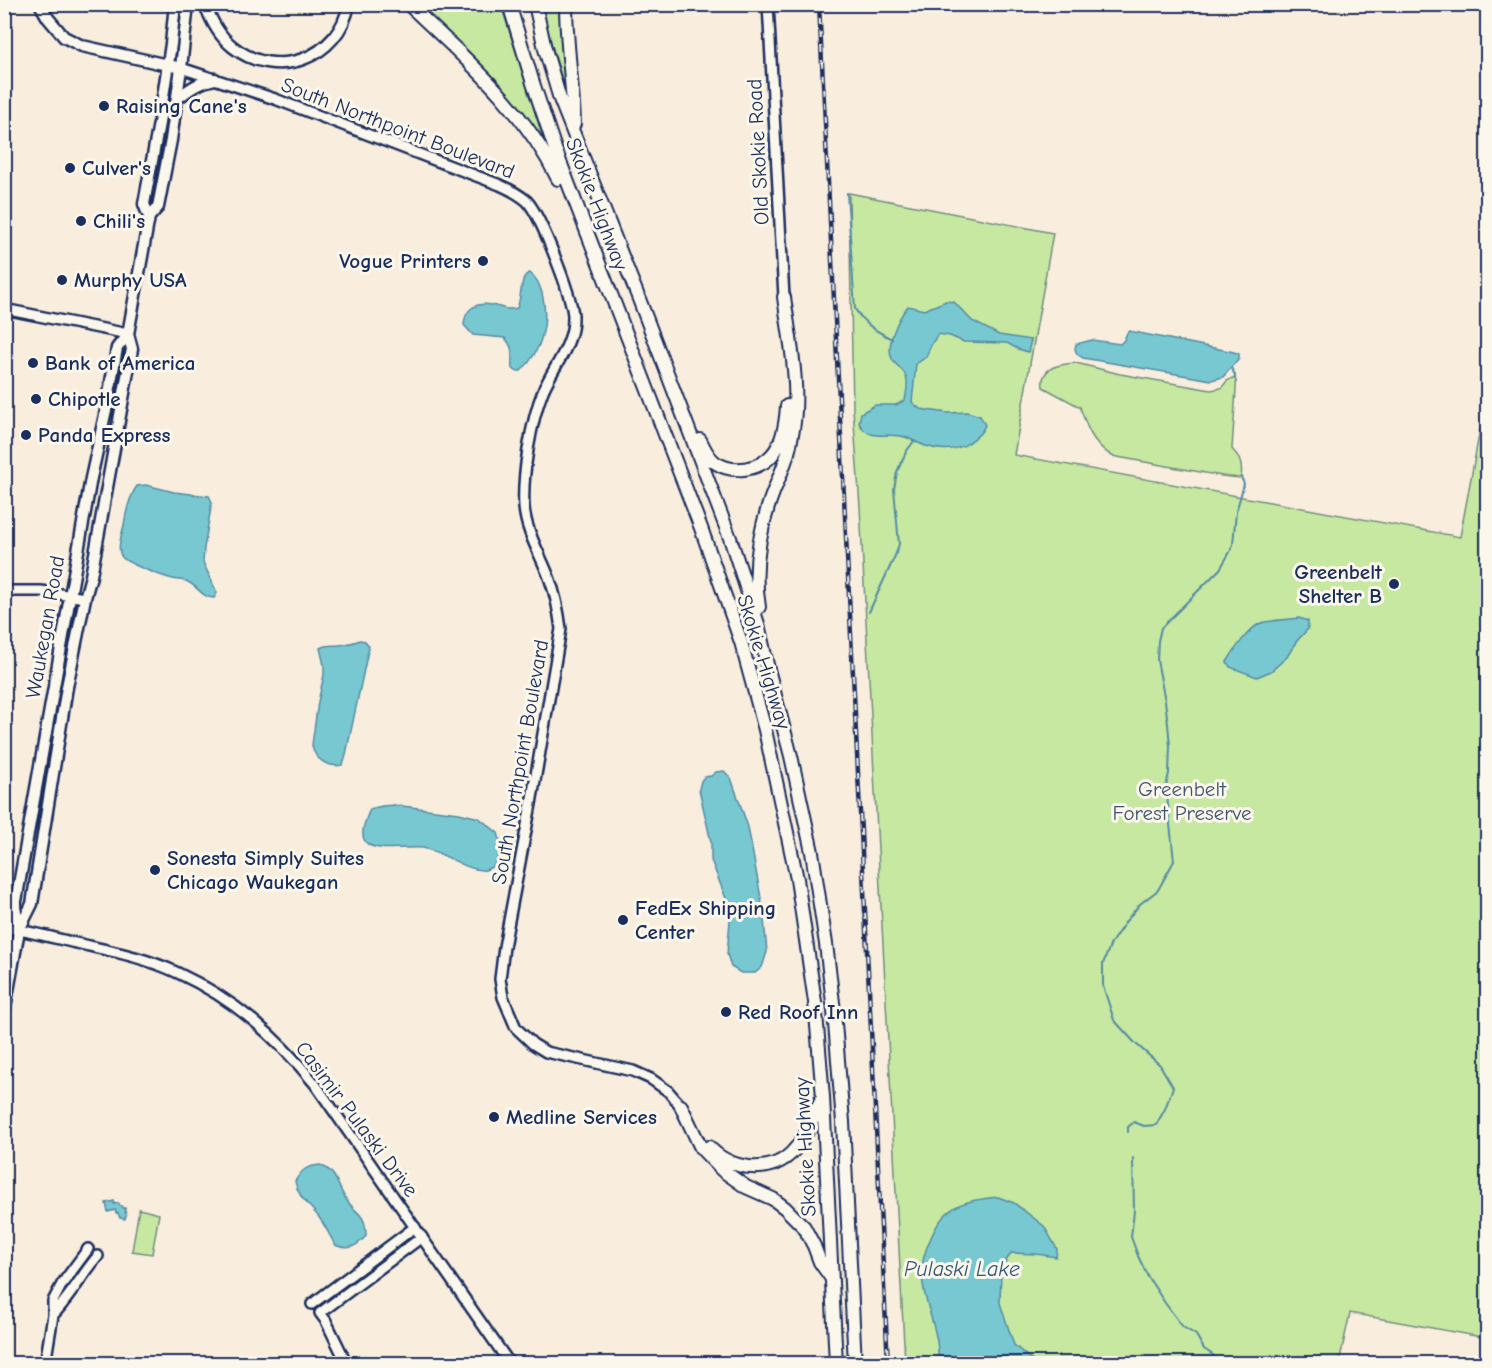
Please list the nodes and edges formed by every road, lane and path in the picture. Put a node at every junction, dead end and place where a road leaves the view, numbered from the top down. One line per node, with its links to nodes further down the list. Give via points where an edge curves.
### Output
1 (40, 4): 11 (main road, via 64,37 82,46)
2 (175, 4): 11 (main road, Waukegan Road)
3 (188, 4): 12 (main road, Waukegan Road)
4 (205, 4): 5 (main road, via 220,35 234,48 253,58 282,63 309,57 329,43 339,32)
5 (349, 4)
6 (408, 4): 17 (highway, via 506,99 524,122 552,166)
7 (509, 4): 17 (highway, Skokie Highway, via 547,126)
8 (534, 4): 15 (highway, Skokie Highway, via 560,99)
9 (566, 4): 15 (highway)
10 (768, 4): 18 (street, Old Skokie Road)
11 (167, 65): 12 (main road); 16 (main road, Waukegan Road, via 144,204)
12 (181, 68): 13 (street, South Northpoint Boulevard); 14 (main road, Waukegan Road)
13 (215, 79): 14 (main road, via 194,85); 30 (street, South Northpoint Boulevard, via 500,185 527,202 536,215 573,315 569,340 538,406 524,484 524,509 551,582 561,629 500,979 516,1028 533,1044 546,1052 633,1071 669,1091)
14 (177, 99): 16 (main road, Waukegan Road, via 158,207)
15 (575, 135): 21 (highway, Skokie Highway)
16 (149, 217): 20 (main road, Waukegan Road)
17 (593, 250): 29 (highway, Skokie Highway, via 701,528 741,642 765,730 801,905)
18 (784, 297): 21 (highway, via 787,417 772,455 760,464 730,469 715,462 706,452); 25 (highway, via 796,402 787,457 761,532 756,574)
19 (4, 309): 20 (street)
20 (128, 334): 23 (main road, Waukegan Road, via 117,348); 24 (main road, Waukegan Road, via 132,349)
21 (666, 370): 25 (highway, Skokie Highway, via 730,538)
22 (4, 591): 23 (street)
23 (71, 595): 24 (street); 27 (main road, Waukegan Road, via 15,907)
24 (85, 598): 27 (main road, Waukegan Road, via 32,904)
25 (768, 669): 42 (highway, Skokie Highway, via 805,818 830,974 843,1122)
26 (4, 927): 27 (street, Casimir Pulaski Drive)
27 (19, 930): 28 (main road, Waukegan Road); 31 (street, Casimir Pulaski Drive, via 139,958 176,972 241,1010 295,1059)
28 (4, 1013)
29 (823, 1097): 30 (highway, via 795,1151 767,1167 738,1165 722,1158 710,1149); 35 (highway, Skokie Highway)
30 (681, 1106): 35 (highway, via 701,1148 722,1170 773,1199 804,1227)
31 (415, 1227): 32 (street, Casimir Pulaski Drive); 36 (street)
32 (422, 1237): 39 (street, via 320,1313); 40 (street, Casimir Pulaski Drive)
33 (88, 1249): 37 (street, via 62,1284 53,1301)
34 (98, 1256): 37 (street)
35 (832, 1279): 41 (highway, Skokie Highway)
36 (312, 1304)
37 (53, 1315): 38 (street)
38 (45, 1364)
39 (347, 1364)
40 (510, 1364)
41 (836, 1364)
42 (855, 1364)

